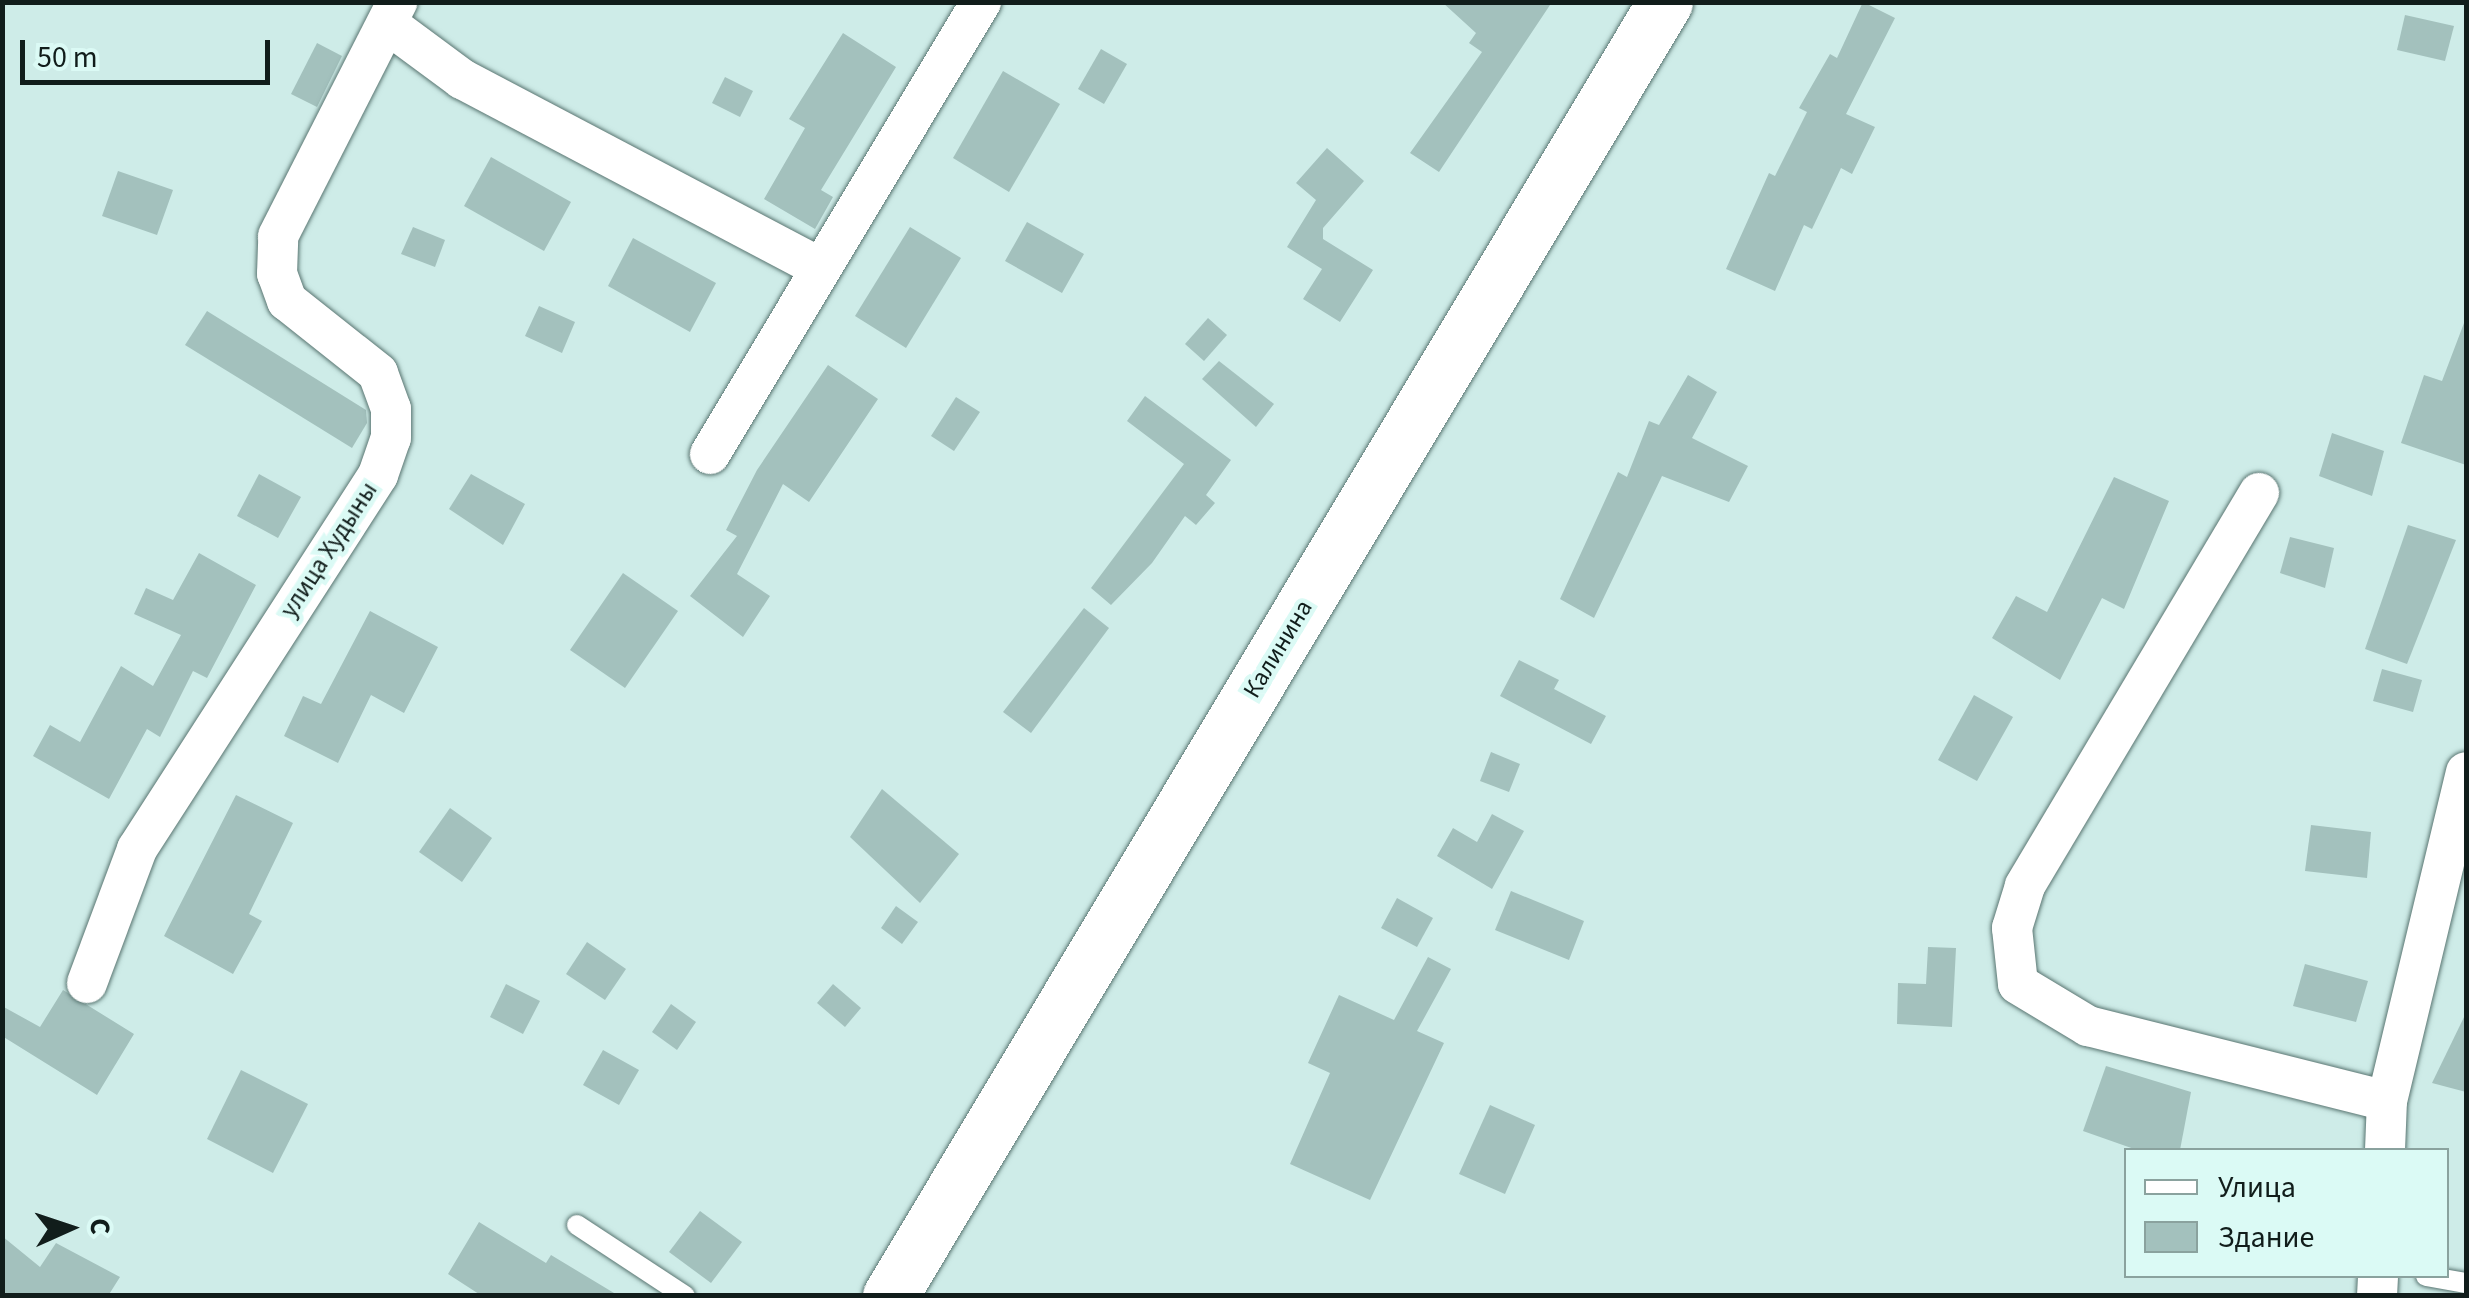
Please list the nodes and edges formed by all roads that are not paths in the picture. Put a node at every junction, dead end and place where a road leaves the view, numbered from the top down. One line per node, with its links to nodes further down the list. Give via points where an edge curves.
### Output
1 (981, 2): 4 (street)
2 (1665, 2): 15 (street, Калинина)
3 (393, 14): 4 (street, улица Худыны, via 462,80); 8 (street, улица Худыны, via 365,55 278,236 278,274 287,302 378,373 391,438 378,475 137,849)
4 (819, 267): 5 (street)
5 (710, 454)
6 (2259, 493): 9 (street, via 2025,886 2012,928 2018,984 2088,1026)
7 (2466, 772): 9 (street)
8 (87, 982)
9 (2387, 1102): 10 (street)
10 (2385, 1148)
11 (578, 1225): 14 (lane)
12 (2439, 1278): 13 (lane)
13 (2466, 1282)
14 (685, 1296)
15 (890, 1296)

